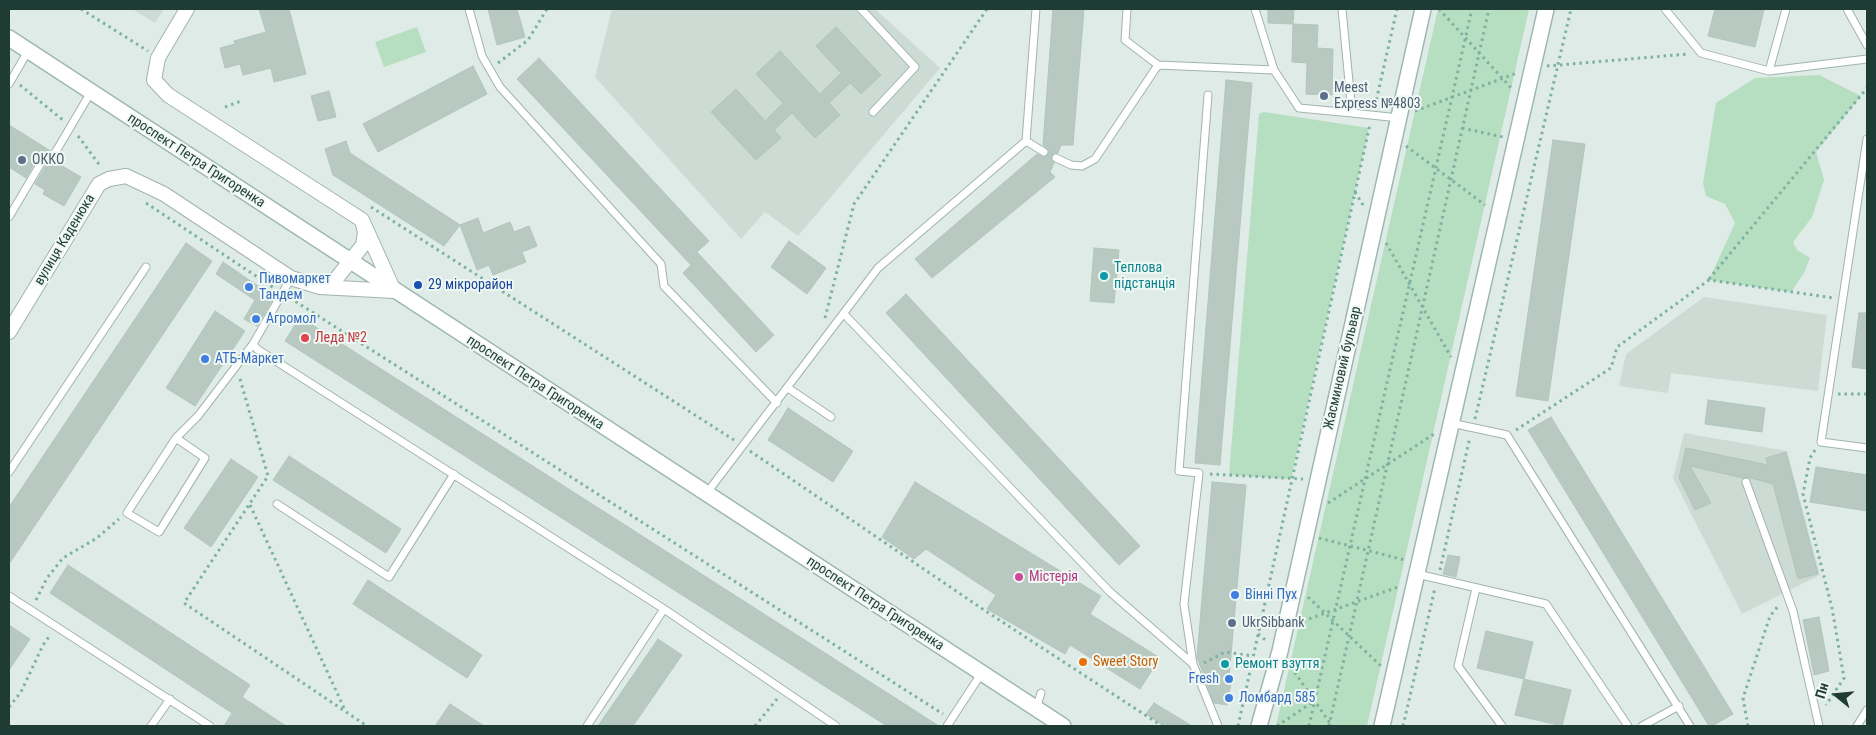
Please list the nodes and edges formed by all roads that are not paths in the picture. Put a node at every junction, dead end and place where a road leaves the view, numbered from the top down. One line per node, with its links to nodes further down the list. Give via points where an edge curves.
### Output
1 (187, 9): 31 (street, via 158,58 154,80 168,95)
2 (469, 9): 41 (lane, via 482,56 500,87 661,264 664,286)
3 (861, 9): 23 (lane, via 915,66)
4 (1036, 9): 27 (lane)
5 (1127, 9): 17 (lane, via 1124,40)
6 (1255, 9): 18 (lane)
7 (1342, 9): 24 (lane)
8 (1423, 9): 25 (street, Жасминовий бульвар)
9 (1546, 9): 43 (street)
10 (1665, 9): 19 (lane, via 1701,53)
11 (1786, 9): 19 (lane)
12 (1847, 9): 14 (lane)
13 (9, 38): 15 (street, проспект Петра Григоренка)
14 (1867, 45)
15 (28, 51): 20 (lane); 21 (street, проспект Петра Григоренка)
16 (1867, 60): 19 (lane)
17 (1158, 65): 18 (lane); 29 (lane, via 1095,160 1082,166)
18 (1274, 70): 24 (lane, via 1299,108)
19 (1769, 71)
20 (10, 81)
21 (91, 92): 30 (lane, via 55,153 44,158); 32 (street, проспект Петра Григоренка)
22 (1208, 95): 55 (lane, via 1180,472 1199,473 1184,604)
23 (873, 112)
24 (1352, 113): 25 (lane)
25 (1399, 118): 69 (street, Жасминовий бульвар, via 1280,651)
26 (1867, 139): 45 (lane, via 1821,442)
27 (1026, 141): 28 (lane); 37 (lane, via 878,268)
28 (1044, 152)
29 (1056, 158)
30 (9, 214)
31 (362, 220): 32 (street, via 365,232 362,245); 36 (street)
32 (349, 262): 35 (street, via 336,279); 36 (street, проспект Петра Григоренка)
33 (146, 267): 46 (lane)
34 (291, 278): 35 (street, вулиця Каденюка); 38 (street, вулиця Каденюка, via 164,194 126,176 108,179 99,184); 39 (lane)
35 (320, 287): 36 (street, вулиця Каденюка)
36 (394, 291): 49 (street, проспект Петра Григоренка)
37 (844, 314): 40 (lane); 55 (lane, via 1110,592)
38 (9, 332)
39 (253, 344): 44 (lane, via 198,416); 47 (lane)
40 (788, 388): 41 (lane); 42 (lane)
41 (777, 403): 49 (lane)
42 (830, 417)
43 (1451, 423): 51 (street); 59 (lane, via 1507,435)
44 (176, 438): 44 (lane, via 127,513 159,532 204,458)
45 (1867, 448)
46 (9, 472)
47 (454, 474): 50 (lane, via 389,577); 54 (lane)
48 (1746, 482): 75 (lane, via 1794,611)
49 (706, 494): 56 (street, проспект Петра Григоренка)
50 (277, 504)
51 (1417, 573): 52 (lane); 70 (street)
52 (1476, 588): 71 (lane, via 1458,666); 72 (lane, via 1546,604)
53 (9, 596): 58 (lane)
54 (664, 609): 64 (lane); 65 (lane)
55 (1194, 666): 68 (lane)
56 (981, 674): 60 (street, проспект Петра Григоренка); 66 (lane)
57 (1041, 693): 60 (lane)
58 (170, 699): 62 (lane); 63 (lane)
59 (1678, 706): 73 (lane); 74 (lane)
60 (1036, 709): 67 (street, проспект Петра Григоренка)
61 (1867, 710): 76 (lane)
62 (151, 726)
63 (210, 726)
64 (587, 726)
65 (836, 726)
66 (947, 726)
67 (1063, 726)
68 (1218, 726)
69 (1259, 726)
70 (1382, 726)
71 (1502, 726)
72 (1628, 726)
73 (1642, 726)
74 (1690, 726)
75 (1820, 726)
76 (1858, 726)

